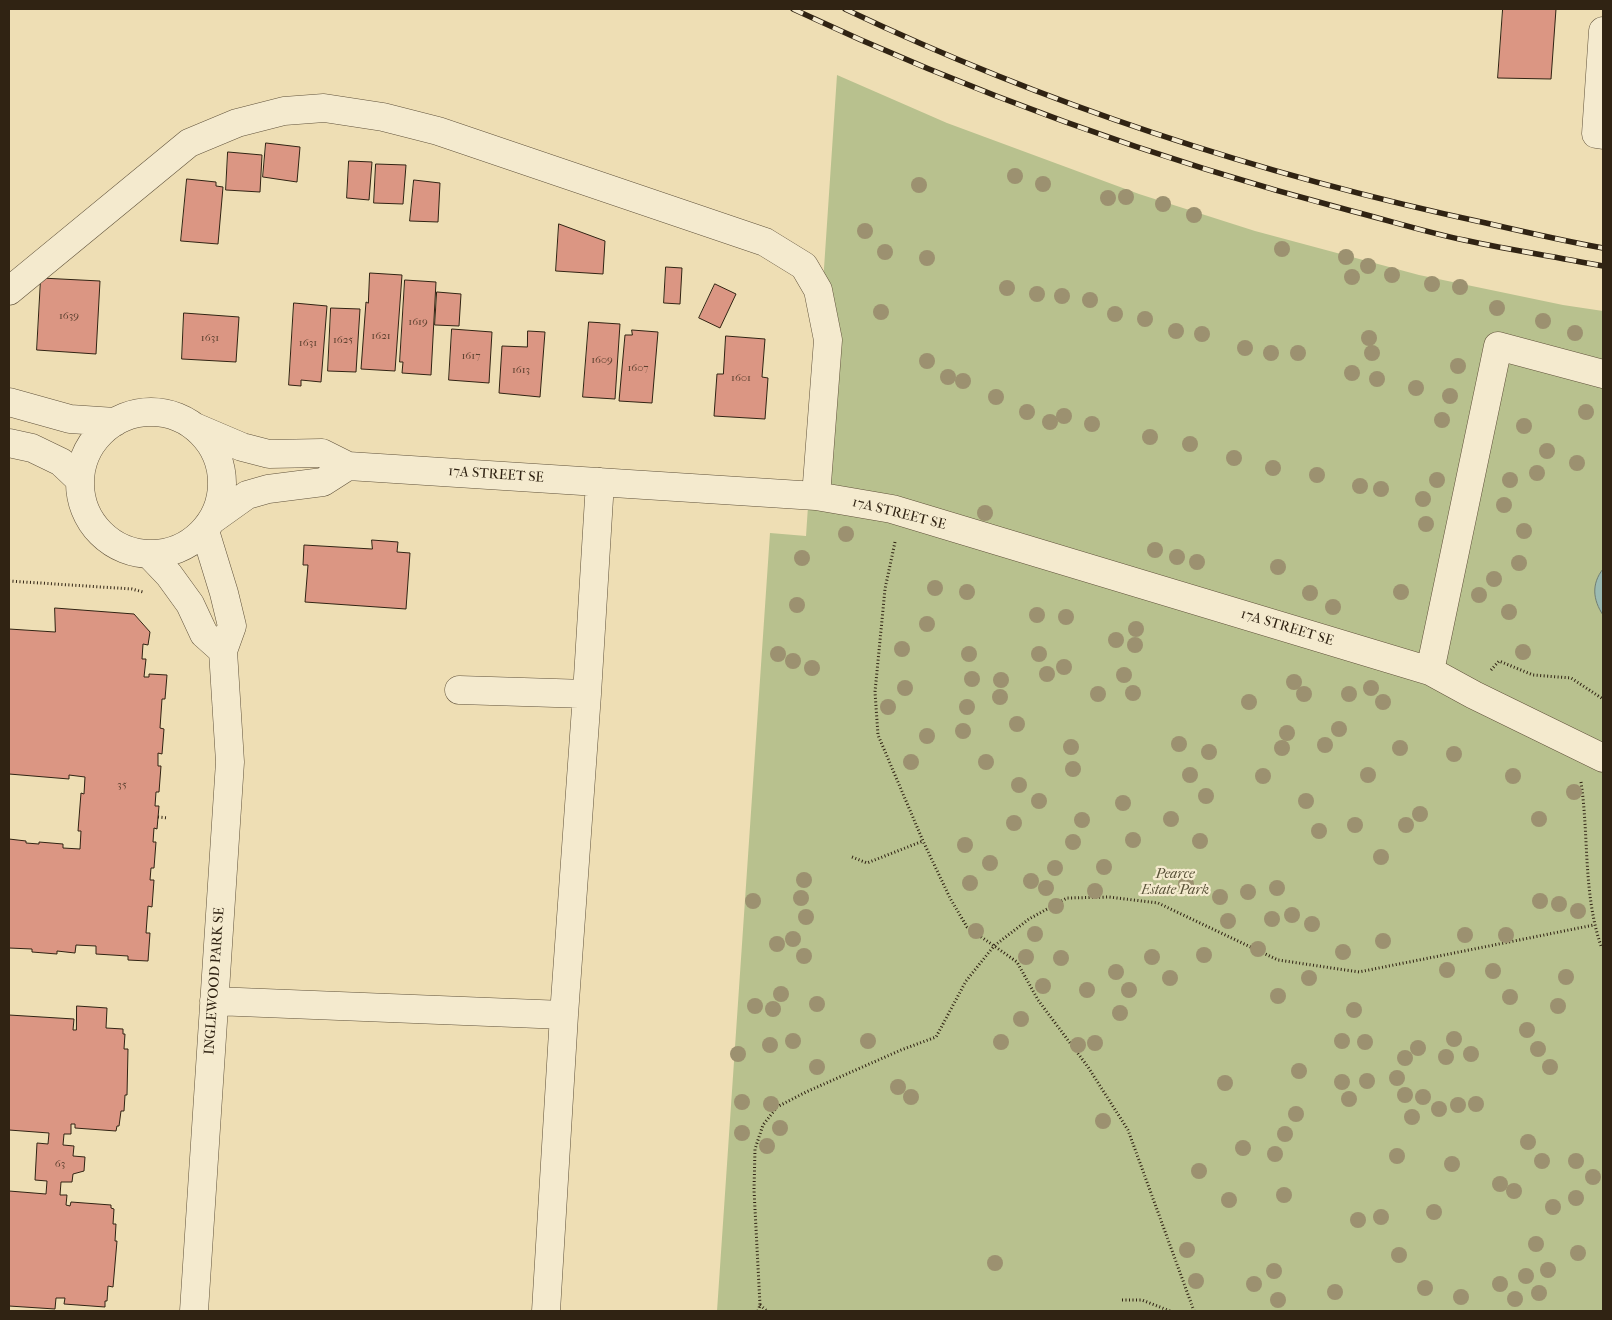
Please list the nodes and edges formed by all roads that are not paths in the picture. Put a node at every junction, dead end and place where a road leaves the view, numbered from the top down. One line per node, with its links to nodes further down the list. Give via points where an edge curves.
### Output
1 (1603, 31): 2 (street, via 1596,134)
2 (1603, 135)
3 (9, 291): 12 (street, via 189,143 237,123 284,111 324,108 383,117 447,134 764,242 804,266 818,290 828,340)
4 (1603, 374): 16 (street, via 1498,346)
5 (9, 402): 6 (street, via 70,419)
6 (115, 422): 7 (street, via 148,412 166,413); 10 (street, via 104,430 87,453)
7 (195, 427): 9 (street, 17A STREET SE, via 242,447 269,454 322,453); 13 (street, via 207,439 221,470 220,504)
8 (9, 443): 10 (street, via 32,448 61,462)
9 (348, 466): 11 (street, 17A STREET SE); 13 (street, via 322,482 268,489 247,496)
10 (80, 480): 14 (street, via 88,517 100,532 131,552)
11 (600, 482): 12 (street, 17A STREET SE); 18 (street)
12 (816, 496): 16 (street, 17A STREET SE, via 902,512)
13 (208, 525): 14 (street, via 190,544); 15 (street, INGLEWOOD PARK SE, via 232,626)
14 (150, 555): 15 (street, via 190,604 204,634)
15 (223, 651): 20 (street, INGLEWOOD PARK SE, via 230,762)
16 (1430, 671): 19 (street, 17A STREET SE)
17 (459, 690): 18 (street)
18 (587, 694): 21 (street)
19 (1595, 755)
20 (214, 1001): 21 (street); 22 (street, INGLEWOOD PARK SE)
21 (564, 1015): 23 (street)
22 (194, 1311)
23 (546, 1311)

